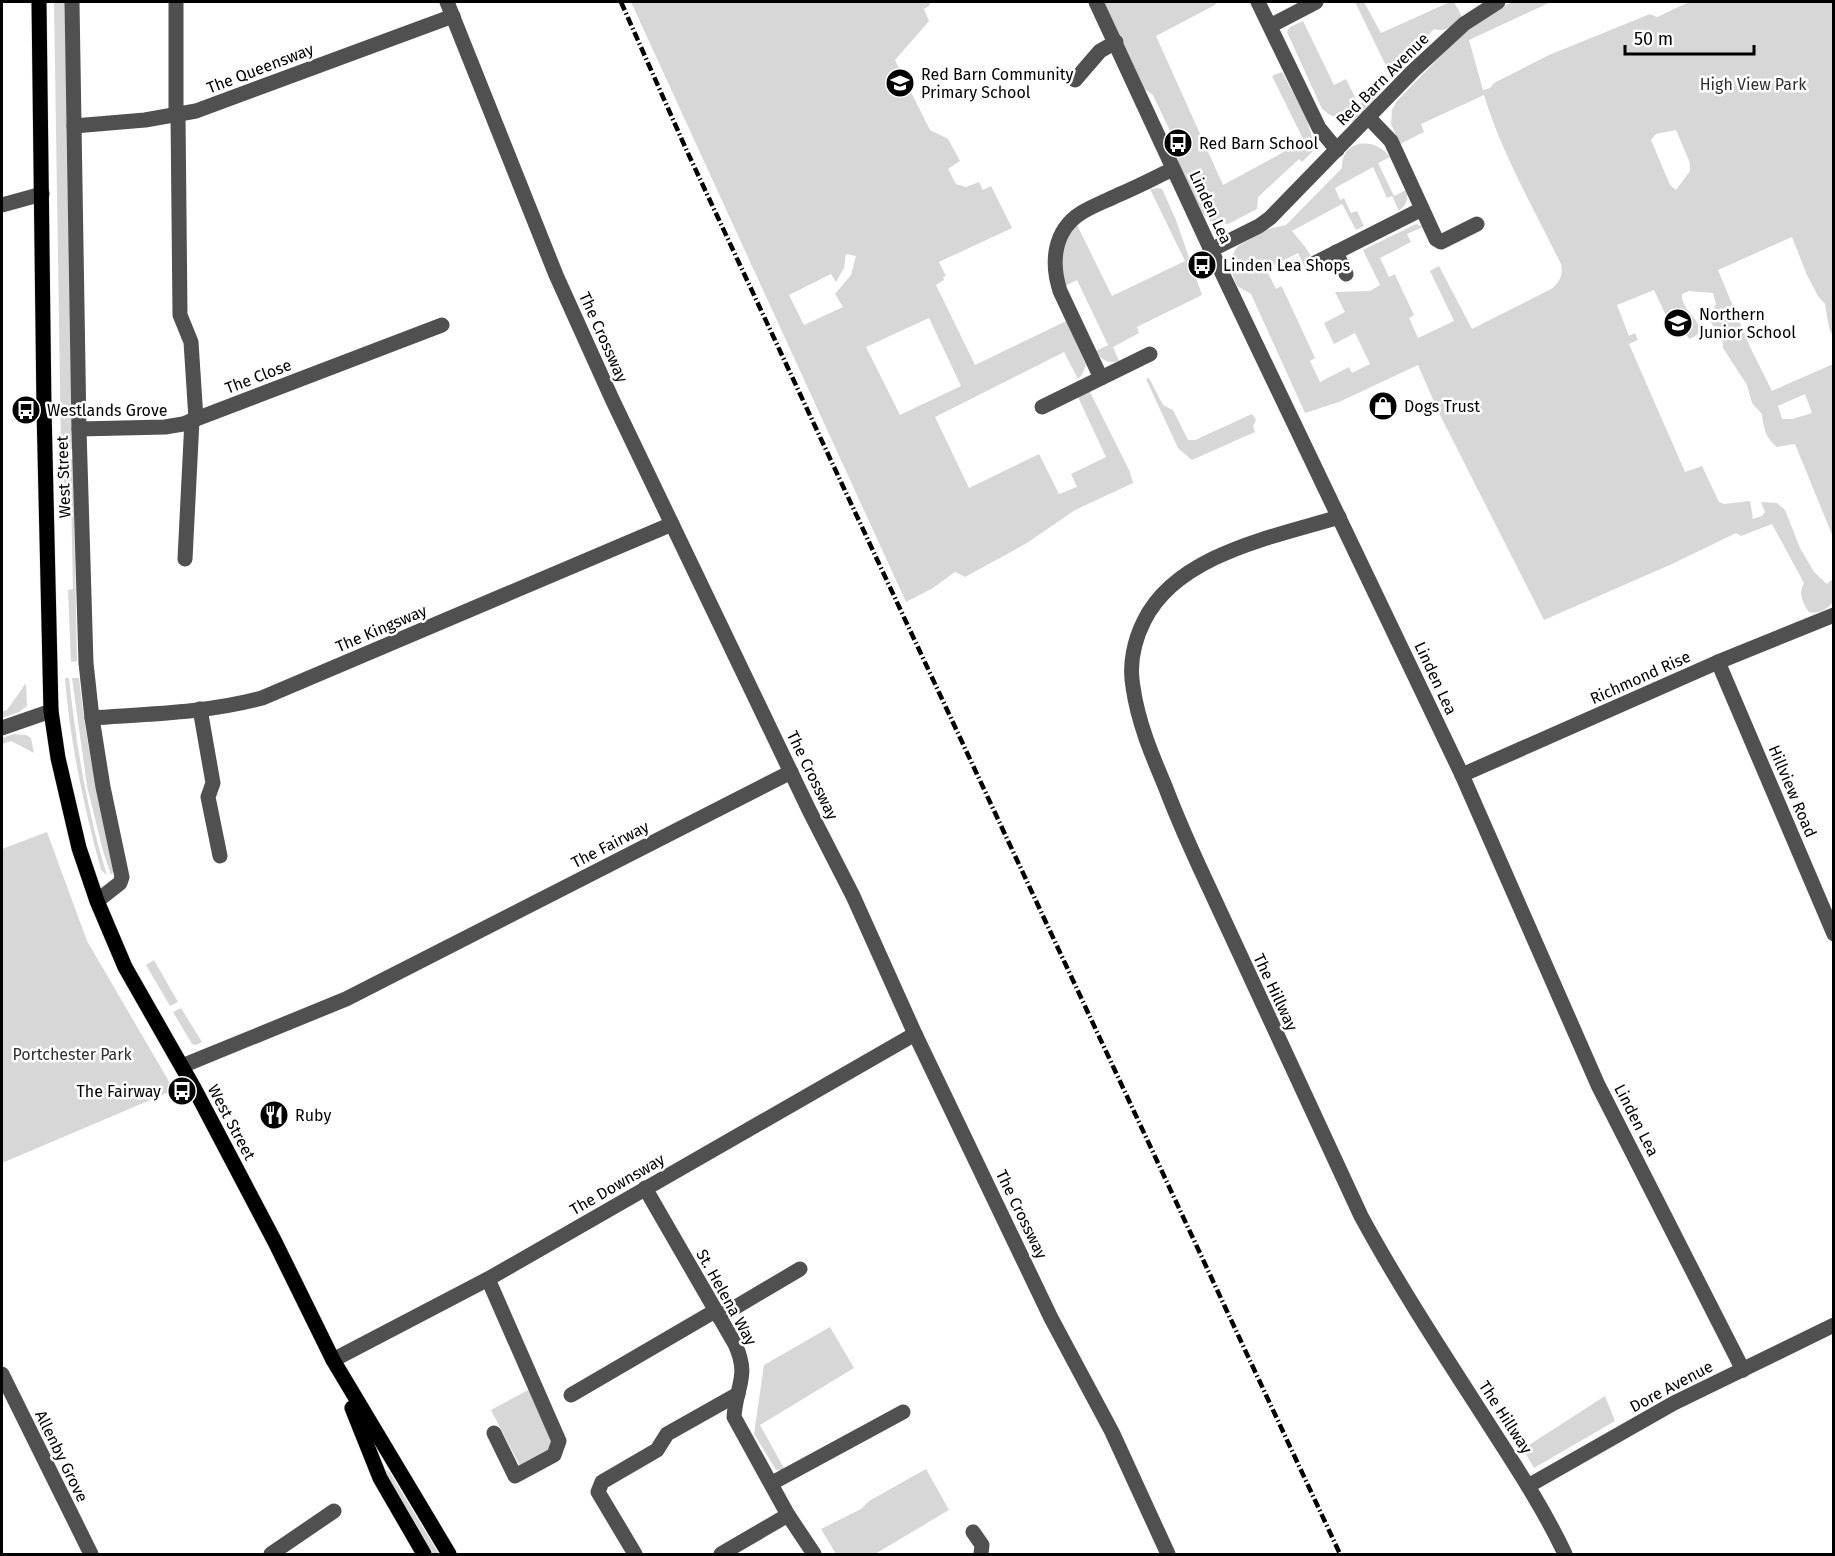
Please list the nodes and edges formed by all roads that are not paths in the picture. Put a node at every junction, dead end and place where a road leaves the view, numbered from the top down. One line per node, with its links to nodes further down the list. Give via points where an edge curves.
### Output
1 (39, 2): 17 (main road, West Street)
2 (72, 2): 14 (street, West Street)
3 (176, 2): 12 (street)
4 (1096, 2): 10 (street, Linden Lea)
5 (1258, 2): 9 (street)
6 (1316, 2): 9 (street)
7 (1498, 2): 13 (street, Red Barn Avenue, via 1464,24)
8 (450, 8): 12 (street, The Queensway, via 219,104); 32 (street, The Crossway, via 556,275)
9 (1270, 26): 15 (street, via 1319,128)
10 (1116, 42): 11 (street, via 1100,51); 16 (street, Linden Lea)
11 (1076, 80)
12 (177, 116): 14 (street, The Queensway); 29 (street, via 180,315 191,342)
13 (1368, 117): 15 (street, Red Barn Avenue); 19 (street, via 1391,141)
14 (74, 126): 30 (street, West Street)
15 (1337, 150): 21 (street, Red Barn Avenue, via 1270,218)
16 (1173, 169): 21 (street, Linden Lea); 27 (street, via 1080,213 1065,228 1056,246 1060,291)
17 (42, 194): 18 (street); 37 (main road, West Street)
18 (2, 205)
19 (1422, 209): 20 (street, via 1441,242); 22 (street)
20 (1477, 224)
21 (1211, 250): 31 (street, Linden Lea)
22 (1336, 252): 23 (street); 24 (street)
23 (1315, 263)
24 (1346, 274)
25 (442, 325): 29 (street, The Close)
26 (1150, 354): 27 (street)
27 (1101, 378): 28 (street)
28 (1042, 407)
29 (194, 420): 30 (street, The Close, via 165,427); 33 (street)
30 (79, 429): 38 (street, West Street, via 85,654)
31 (1339, 517): 41 (street, Linden Lea); 60 (street, The Hillway, via 1226,552 1191,571 1163,595 1144,621 1135,646 1132,684 1138,716 1187,840 1361,1216 1391,1271)
32 (672, 524): 36 (street, The Kingsway, via 284,690 244,703); 40 (street, The Crossway)
33 (185, 559)
34 (1833, 615): 35 (street, Richmond Rise)
35 (1718, 662): 41 (street, Richmond Rise); 44 (street, Hillview Road)
36 (200, 709): 38 (street, The Kingsway); 42 (street, via 213,783 208,797)
37 (51, 711): 39 (street); 43 (main road, West Street, via 73,825)
38 (92, 718): 43 (street, West Street, via 122,877 120,884)
39 (2, 728)
40 (791, 772): 45 (street, The Crossway); 46 (street, The Fairway, via 346,999)
41 (1462, 775): 53 (street, Linden Lea, via 1598,1085)
42 (220, 856)
43 (97, 901): 46 (main road, West Street, via 125,967)
44 (1833, 933)
45 (915, 1034): 47 (street, The Downsway); 72 (street, The Crossway, via 1051,1318 1112,1432)
46 (182, 1066): 52 (main road, West Street)
47 (645, 1188): 49 (street, The Downsway); 50 (street, St. Helena Way)
48 (800, 1269): 50 (street)
49 (488, 1279): 52 (street, The Downsway); 58 (street, via 559,1442 554,1455 515,1476)
50 (717, 1314): 55 (street, St. Helena Way, via 741,1357); 56 (street)
51 (1833, 1325): 53 (street, Dore Avenue)
52 (333, 1360): 66 (main road, West Street, via 380,1478); 67 (main road, West Street)
53 (1743, 1370): 60 (street, Dore Avenue, via 1674,1403)
54 (2, 1374): 64 (street, Allenby Grove)
55 (738, 1394): 59 (street, St. Helena Way, via 734,1417); 68 (street, via 673,1430 657,1450 602,1482 598,1492)
56 (571, 1395)
57 (903, 1412): 59 (street)
58 (494, 1433)
59 (771, 1483): 62 (street, St. Helena Way)
60 (1528, 1486): 73 (street, The Hillway)
61 (334, 1511): 65 (street)
62 (788, 1515): 69 (street); 70 (street, St. Helena Way)
63 (974, 1532): 71 (street, via 982,1545)
64 (91, 1554)
65 (271, 1554)
66 (424, 1554)
67 (449, 1554)
68 (635, 1554)
69 (721, 1554)
70 (813, 1554)
71 (981, 1554)
72 (1168, 1554)
73 (1565, 1554)

